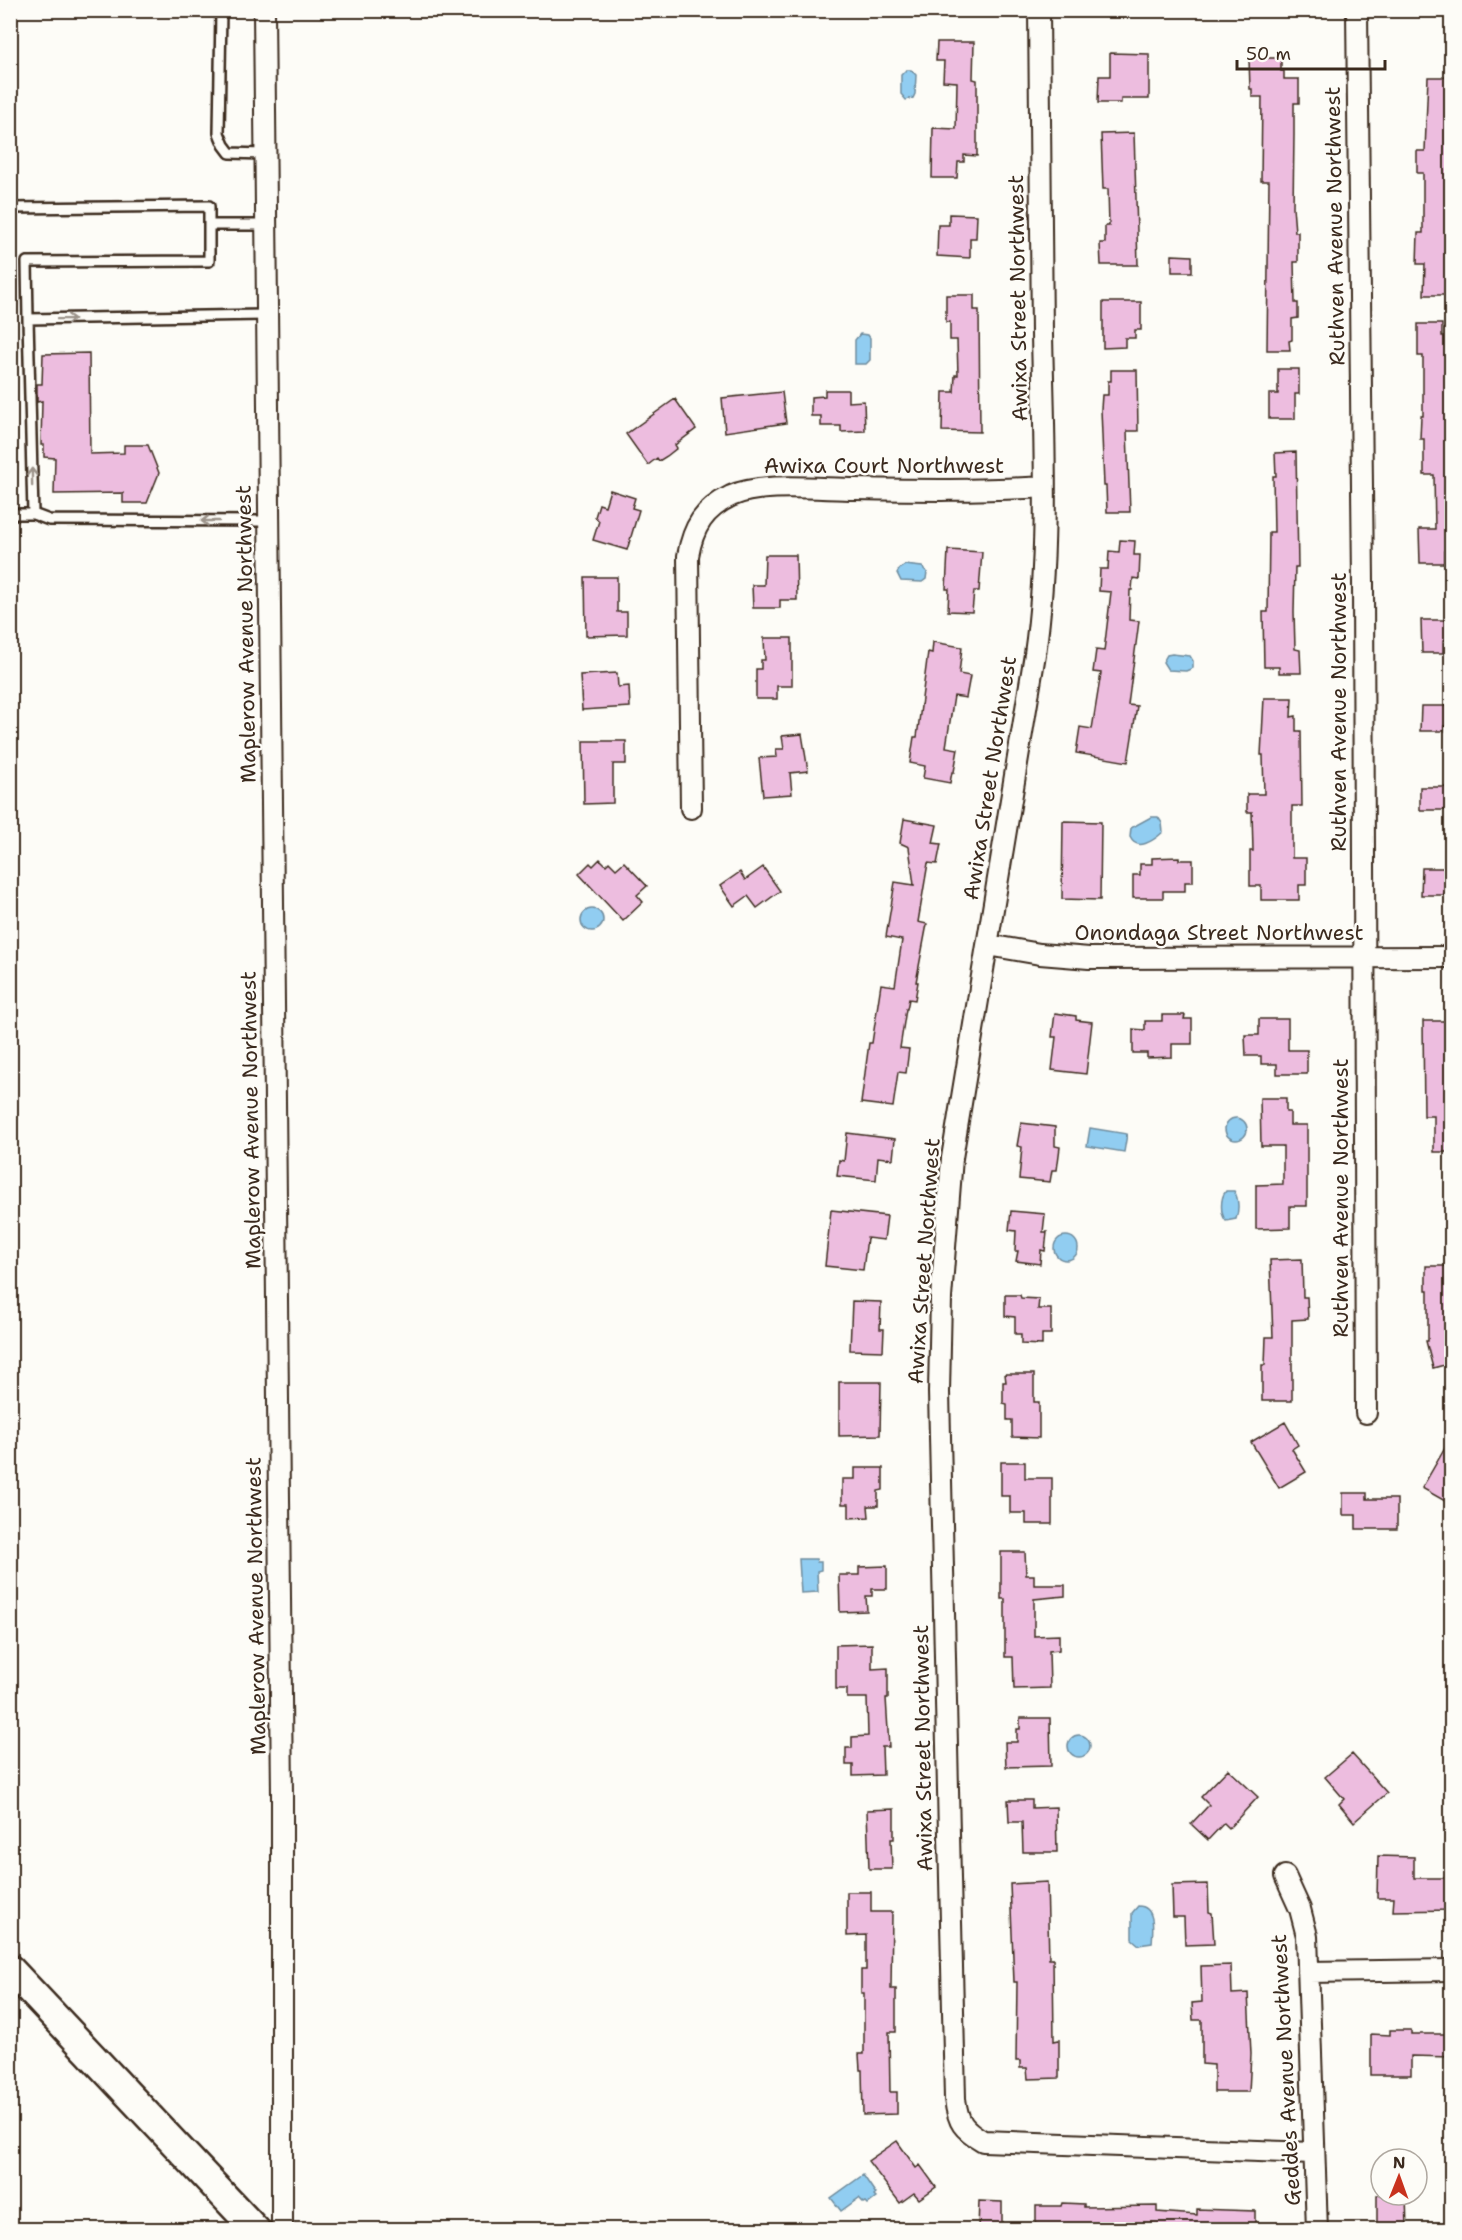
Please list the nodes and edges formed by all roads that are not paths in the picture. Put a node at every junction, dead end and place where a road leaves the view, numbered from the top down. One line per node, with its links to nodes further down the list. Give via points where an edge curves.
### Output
1 (221, 10): 5 (lane, via 219,133 230,153)
2 (264, 10): 5 (street, Maplerow Avenue Northwest)
3 (1039, 10): 11 (street, Awixa Street Northwest)
4 (1357, 10): 18 (street, Ruthven Avenue Northwest)
5 (265, 154): 8 (street, Maplerow Avenue Northwest)
6 (10, 207): 7 (lane, via 209,206)
7 (209, 225): 8 (lane); 10 (lane, via 209,261 27,262)
8 (266, 225): 9 (street, Maplerow Avenue Northwest)
9 (267, 315): 10 (lane, one-way to 9); 14 (street, Maplerow Avenue Northwest)
10 (28, 319): 13 (lane, one-way to 10)
11 (1044, 487): 15 (street, Awixa Court Northwest, via 781,488 740,492 717,503 698,523 688,556); 16 (street, Awixa Street Northwest, via 1037,640)
12 (10, 514): 13 (lane)
13 (33, 514): 14 (lane, one-way to 13, via 49,520)
14 (269, 521): 26 (street, Maplerow Avenue Northwest, via 282,1796)
15 (691, 808)
16 (988, 945): 18 (street, Onondaga Street Northwest, via 1089,958); 24 (street, Awixa Street Northwest, via 952,1158 940,1342 940,1498 957,2117 968,2132 983,2141)
17 (1452, 957): 18 (street, Onondaga Street Northwest)
18 (1363, 958): 19 (street, Ruthven Avenue Northwest)
19 (1366, 1413)
20 (1285, 1876): 23 (street, Geddes Avenue Northwest, via 1307,1936)
21 (10, 1970): 25 (main road)
22 (1452, 1970): 23 (street)
23 (1308, 1971): 24 (street, Geddes Avenue Northwest)
24 (1314, 2153): 27 (street, Geddes Avenue Northwest)
25 (256, 2229)
26 (282, 2229)
27 (1317, 2229)

